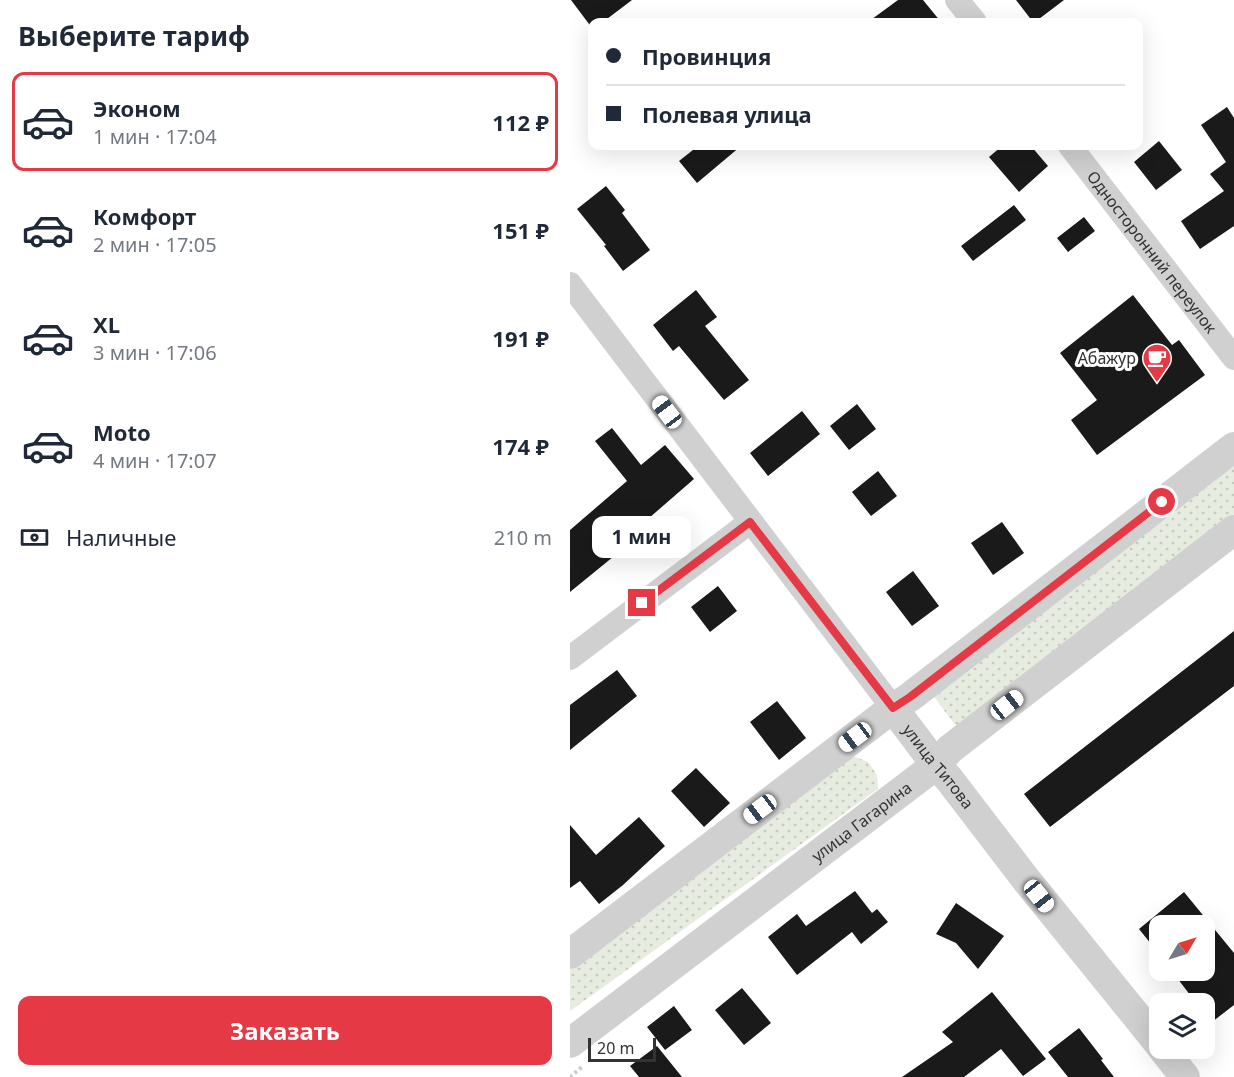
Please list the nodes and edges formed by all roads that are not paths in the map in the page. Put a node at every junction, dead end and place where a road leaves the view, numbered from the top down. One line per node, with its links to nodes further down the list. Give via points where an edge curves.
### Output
1 (957, 0): 2 (street)
2 (972, 18)
3 (1073, 150): 5 (street, Односторонний переулок)
4 (570, 284): 7 (street, улица Титова)
5 (1234, 358)
6 (1234, 447): 10 (street)
7 (750, 522): 9 (street); 10 (street, улица Титова)
8 (1234, 530): 11 (street, улица Гагарина, via 950,749)
9 (570, 658)
10 (893, 708): 11 (street, улица Титова); 12 (street)
11 (936, 765): 13 (street, улица Титова); 14 (street, улица Гагарина)
12 (570, 954)
13 (1149, 1031)
14 (570, 1043)
15 (1171, 1059): 16 (street)
16 (1185, 1077)

